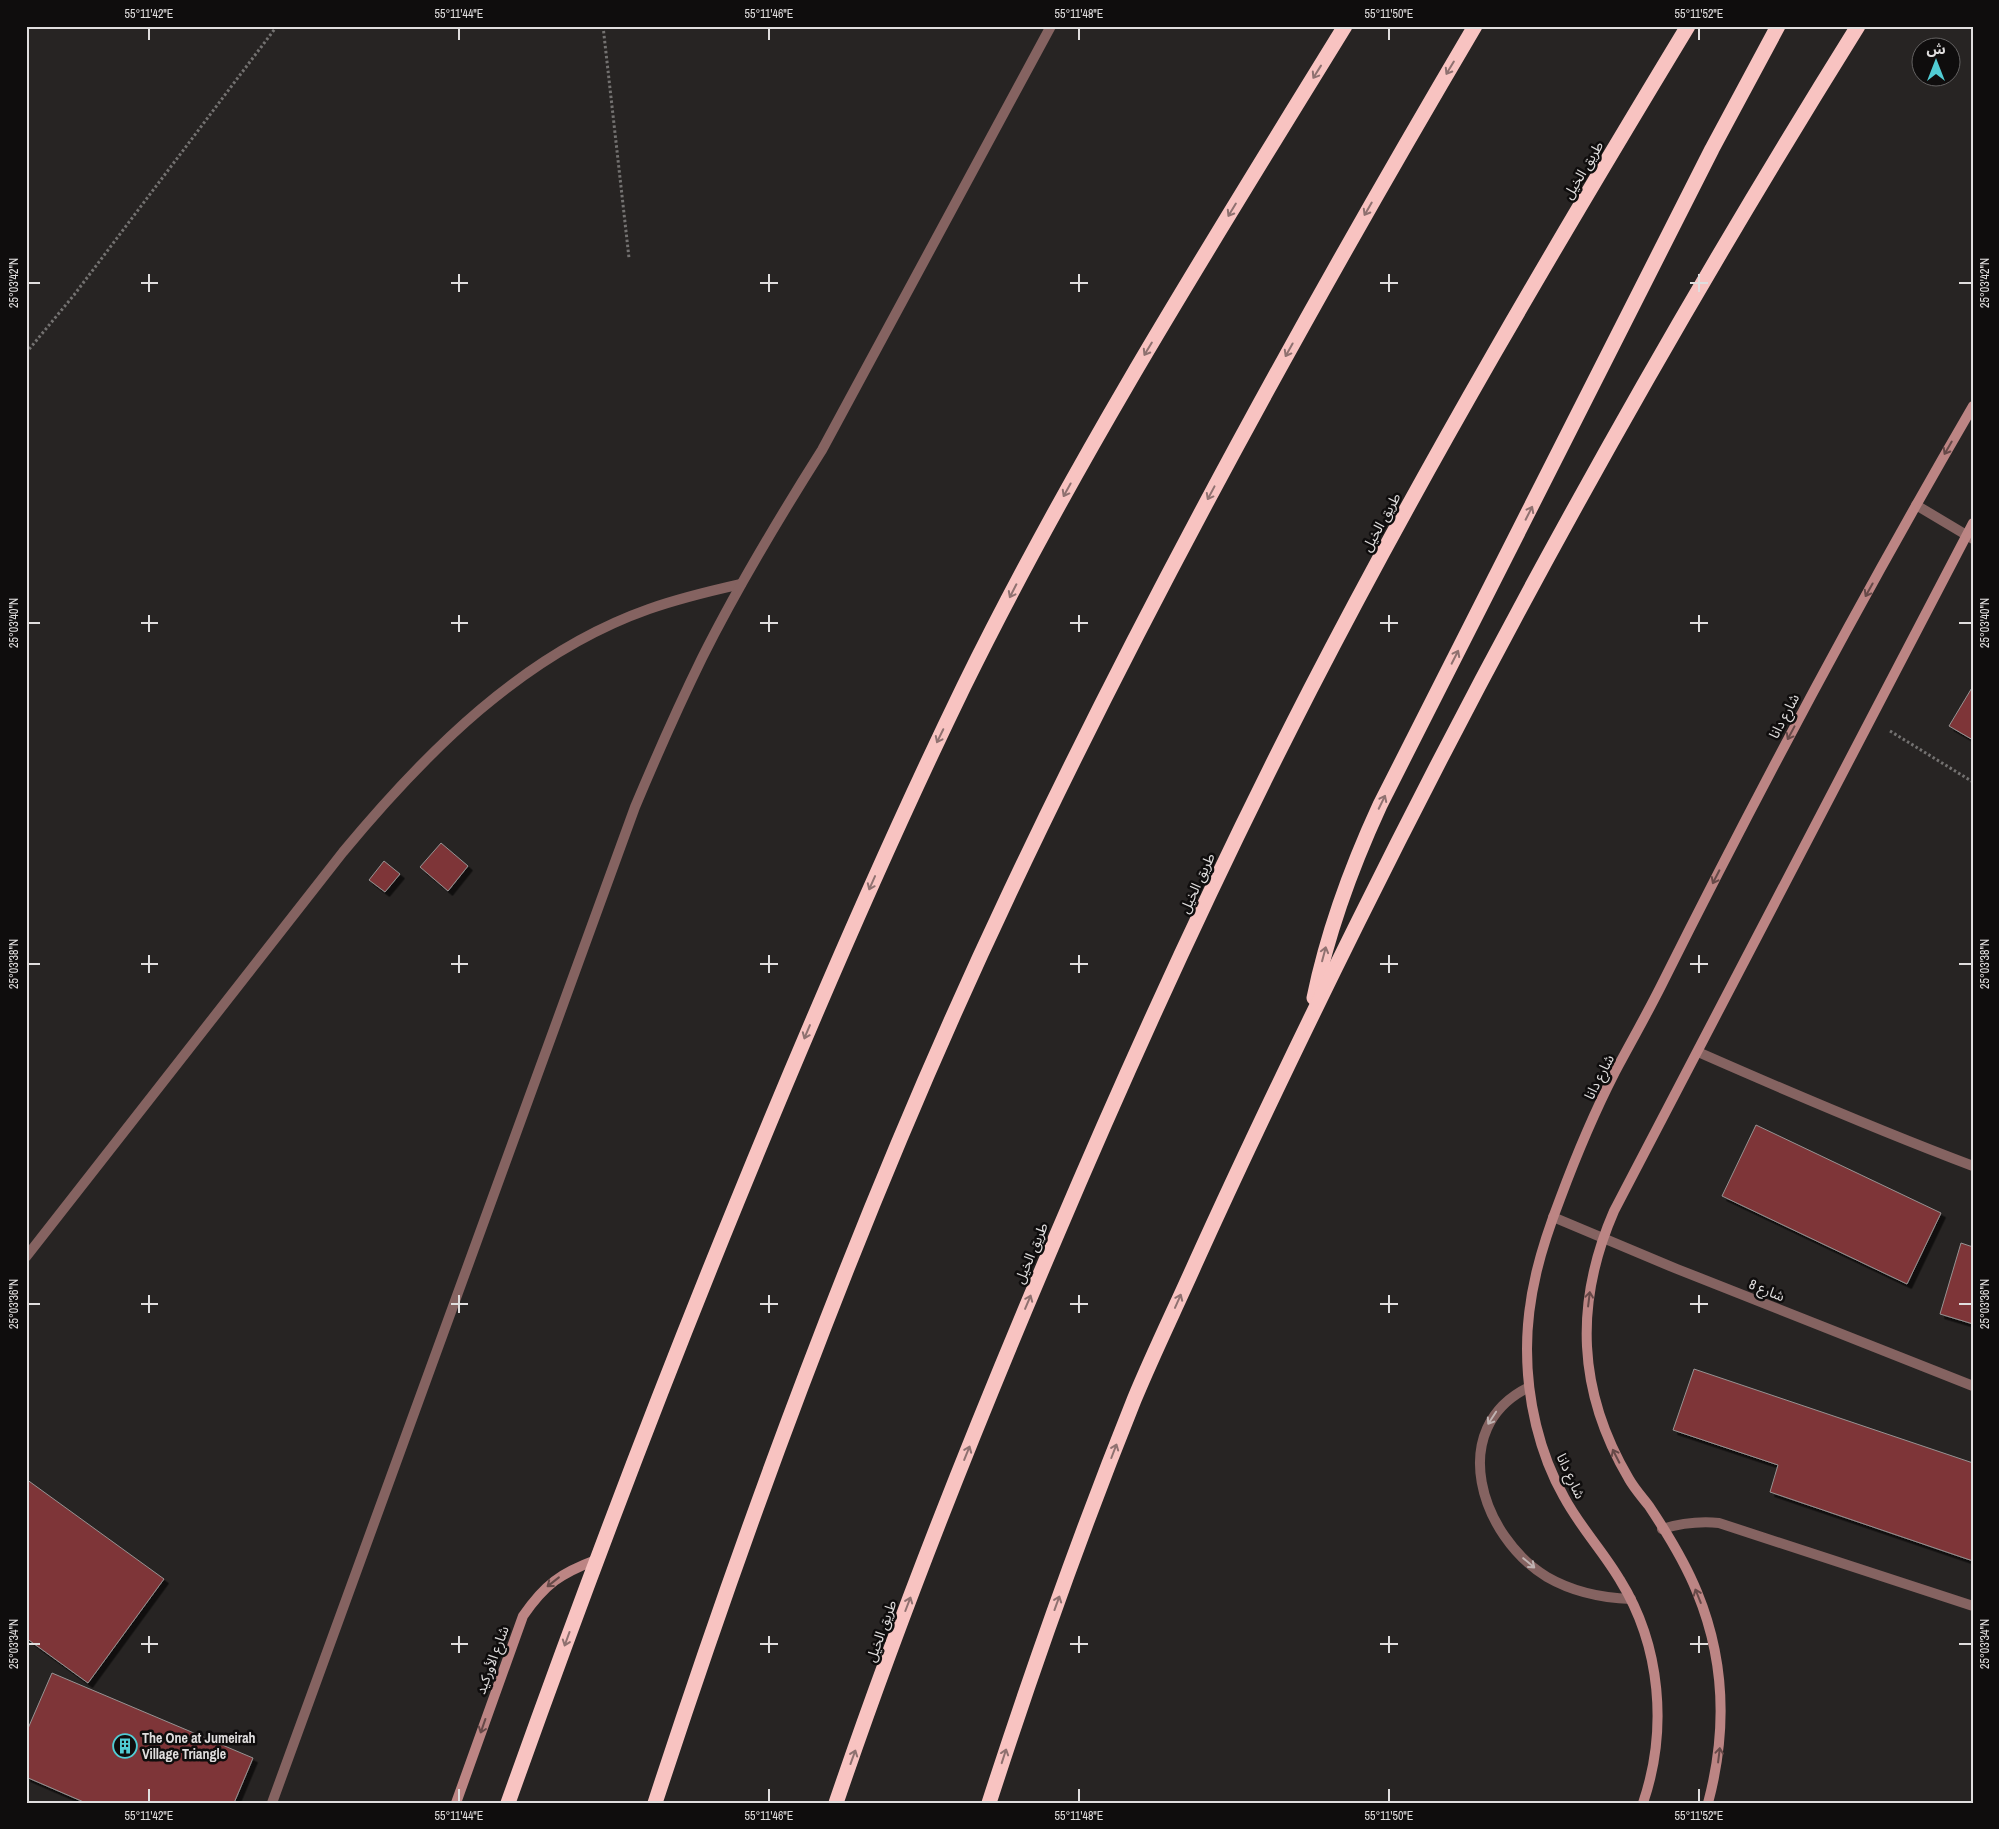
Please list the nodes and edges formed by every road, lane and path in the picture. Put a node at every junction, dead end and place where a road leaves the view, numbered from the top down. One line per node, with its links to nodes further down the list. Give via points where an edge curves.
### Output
1 (277, 26): 10 (path, via 74,295)
2 (603, 26): 9 (path)
3 (1051, 26): 15 (street, via 822,450)
4 (1475, 26): 33 (highway, one-way to 33, via 1399,154 1186,540 1007,898 862,1229 736,1561)
5 (1688, 26): 34 (highway, طريق الخيل, one-way to 5, via 900,1624 1018,1326 1150,1023 1230,851 1310,691 1462,408)
6 (1778, 26): 18 (highway, one-way to 6, via 1319,974 1344,888 1380,806)
7 (1858, 26): 18 (highway, via 1689,306 1588,484 1410,818)
8 (1344, 28): 27 (highway, one-way to 27, via 1096,439 966,682 900,820 780,1097)
9 (629, 258)
10 (26, 353)
11 (1973, 406): 12 (street, شارع دانا, one-way to 12)
12 (1916, 505): 14 (street); 21 (street, شارع دانا, one-way to 21, via 1813,691 1616,1072 1592,1120)
13 (1973, 523): 14 (street)
14 (1970, 537): 16 (street)
15 (741, 584): 23 (street, via 676,601 604,628 520,678 448,738 378,810 343,852); 30 (street, via 671,723 635,807)
16 (1871, 718): 17 (path); 19 (street)
17 (1973, 782)
18 (1310, 1019): 35 (highway, one-way to 18, via 1034,1664 1136,1395)
19 (1698, 1052): 20 (street, via 1894,1136); 22 (street)
20 (1973, 1166)
21 (1553, 1217): 22 (street, شارع 8); 25 (street, شارع دانا, via 1534,1276 1528,1313)
22 (1603, 1238): 24 (street, شارع 8); 26 (street, one-way to 22, via 1614,1452 1593,1392 1586,1322 1594,1268)
23 (26, 1257)
24 (1973, 1386)
25 (1529, 1387): 28 (street, شارع دانا, via 1536,1424 1562,1493); 28 (street, one-way to 28, via 1503,1404 1485,1430 1480,1472 1491,1514 1514,1549 1547,1577 1588,1594)
26 (1662, 1530): 29 (street, via 1681,1523 1719,1523); 37 (street, one-way to 26, via 1722,1730 1716,1654 1696,1591)
27 (596, 1560): 31 (street, شارع الأوركيد, one-way to 31, via 554,1580 536,1596 523,1616); 32 (highway, one-way to 32)
28 (1631, 1599): 36 (street, شارع دانا, via 1644,1629 1657,1690 1656,1753)
29 (1973, 1606)
30 (272, 1803)
31 (456, 1803)
32 (508, 1803)
33 (655, 1803)
34 (836, 1803)
35 (989, 1803)
36 (1643, 1803)
37 (1708, 1803)

